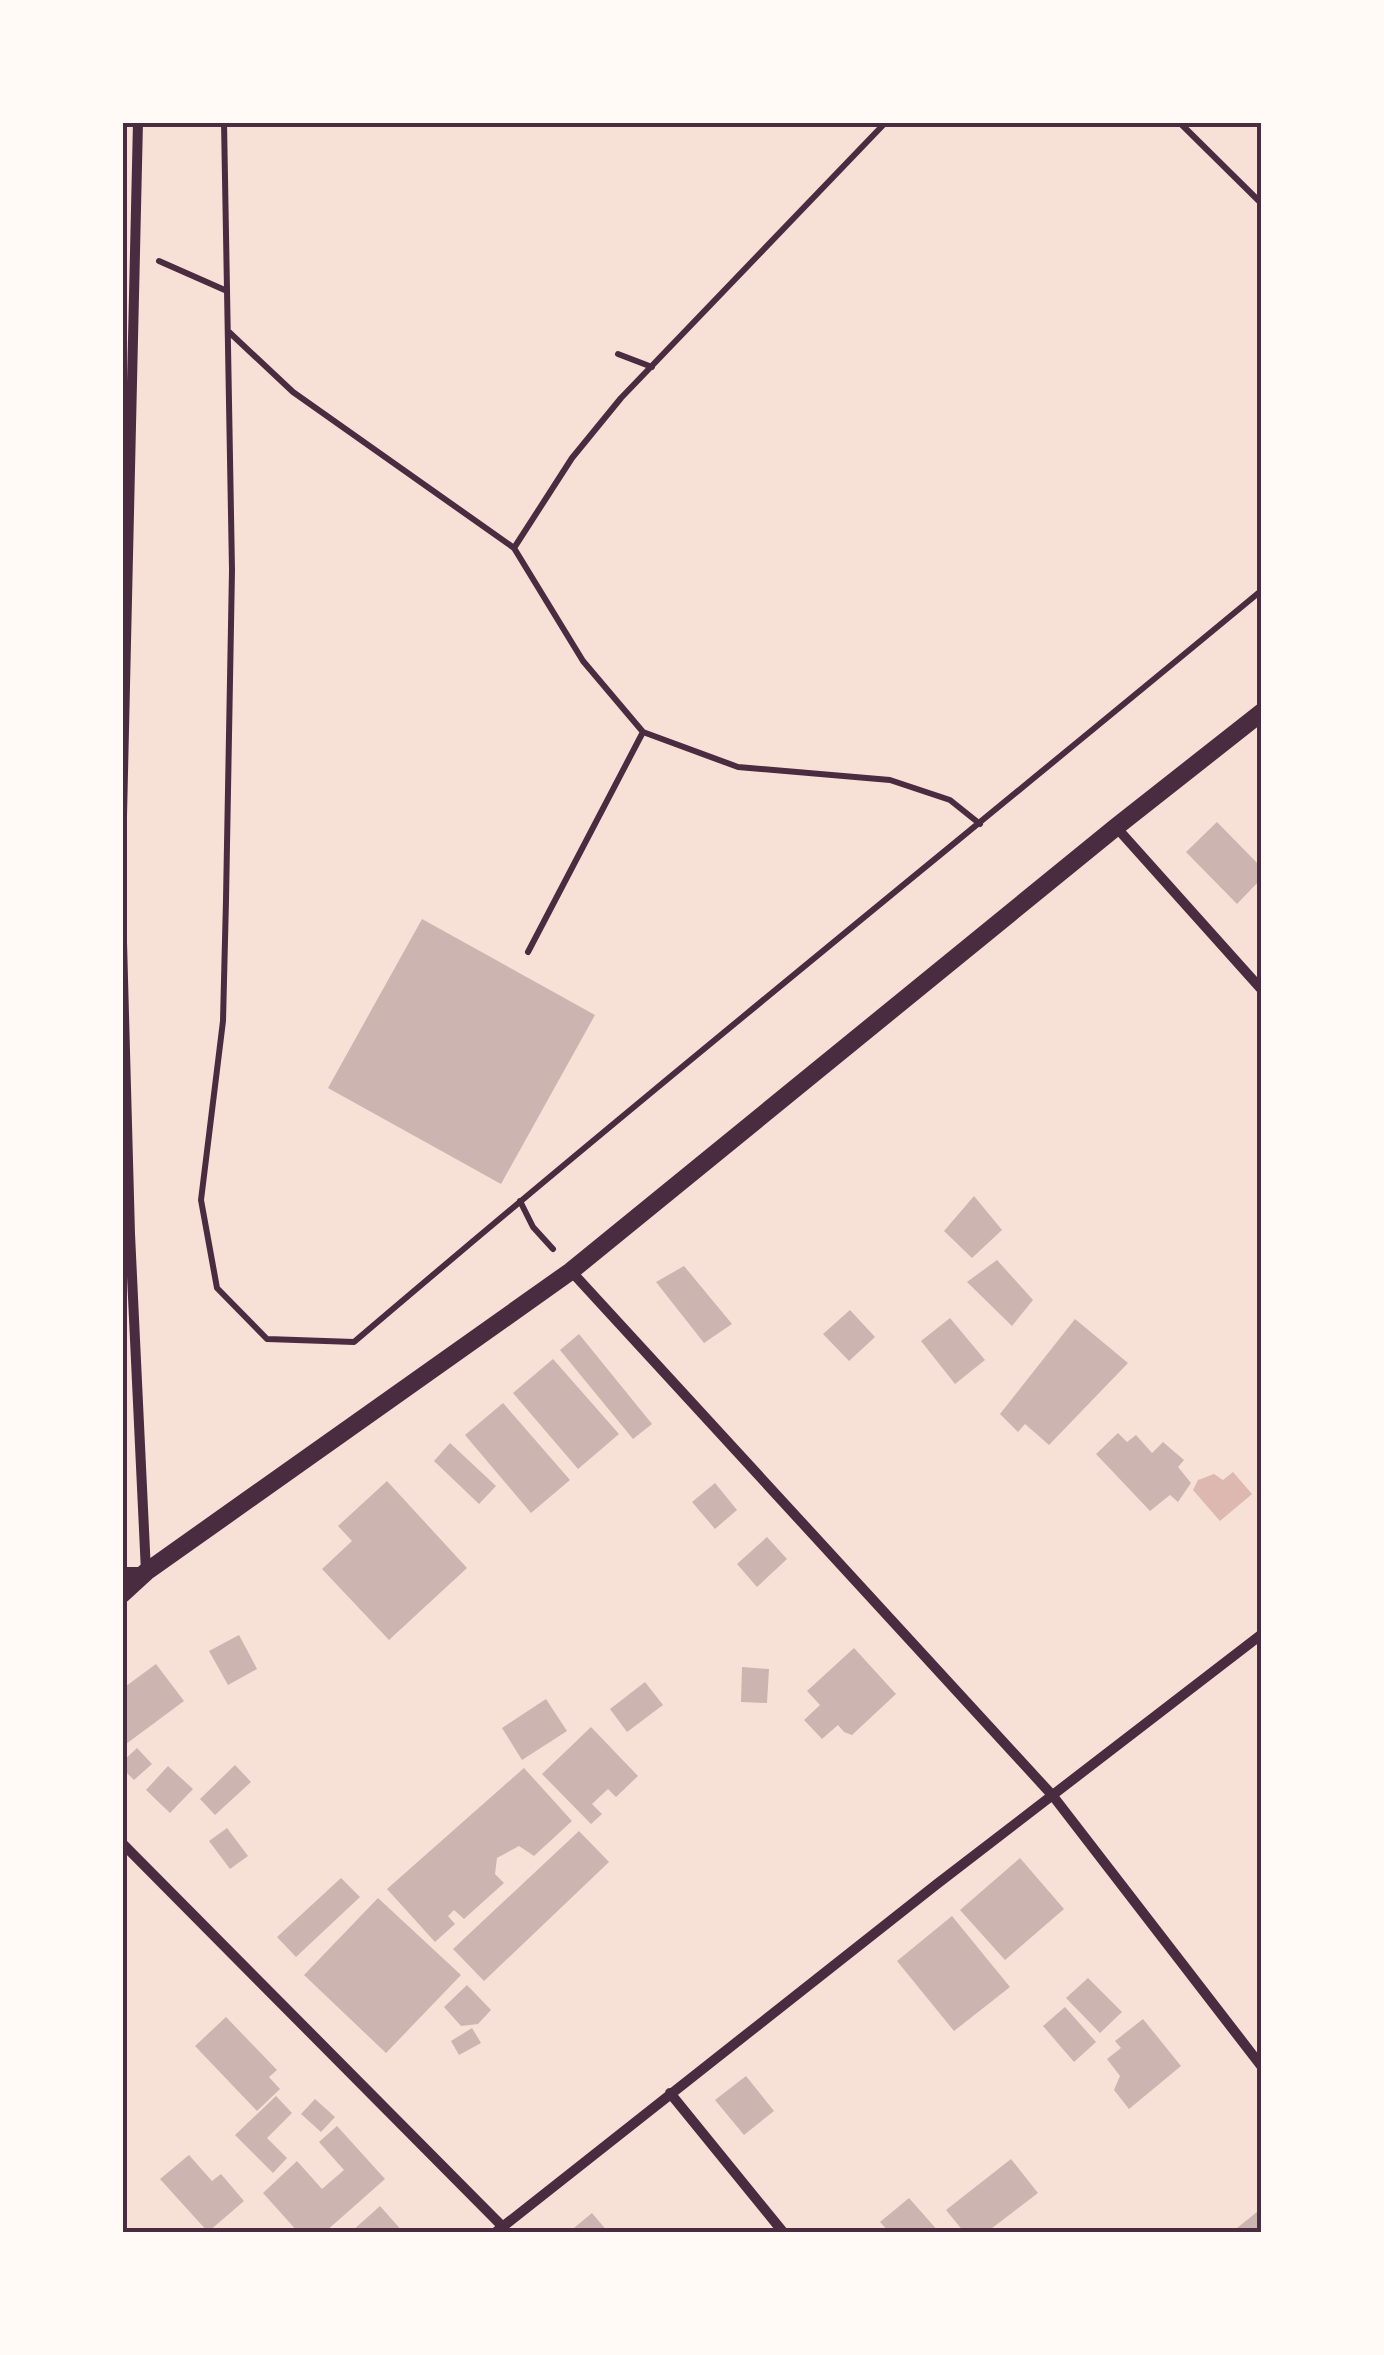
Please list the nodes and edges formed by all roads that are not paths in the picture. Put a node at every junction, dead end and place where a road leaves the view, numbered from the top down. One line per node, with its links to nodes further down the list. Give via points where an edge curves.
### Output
1 (138, 122): 3 (street)
2 (1262, 712): 4 (street)
3 (122, 816)
4 (1116, 827): 6 (street); 8 (street)
5 (122, 942): 7 (street)
6 (1262, 990)
7 (126, 1234): 10 (street)
8 (571, 1271): 10 (street); 13 (street)
9 (122, 1572): 10 (street)
10 (146, 1572): 11 (street)
11 (122, 1594)
12 (1262, 1634): 13 (street)
13 (1053, 1796): 15 (street); 16 (street)
14 (122, 1843): 17 (street)
15 (1262, 2067)
16 (670, 2093): 17 (street); 18 (street)
17 (500, 2230)
18 (783, 2232)

